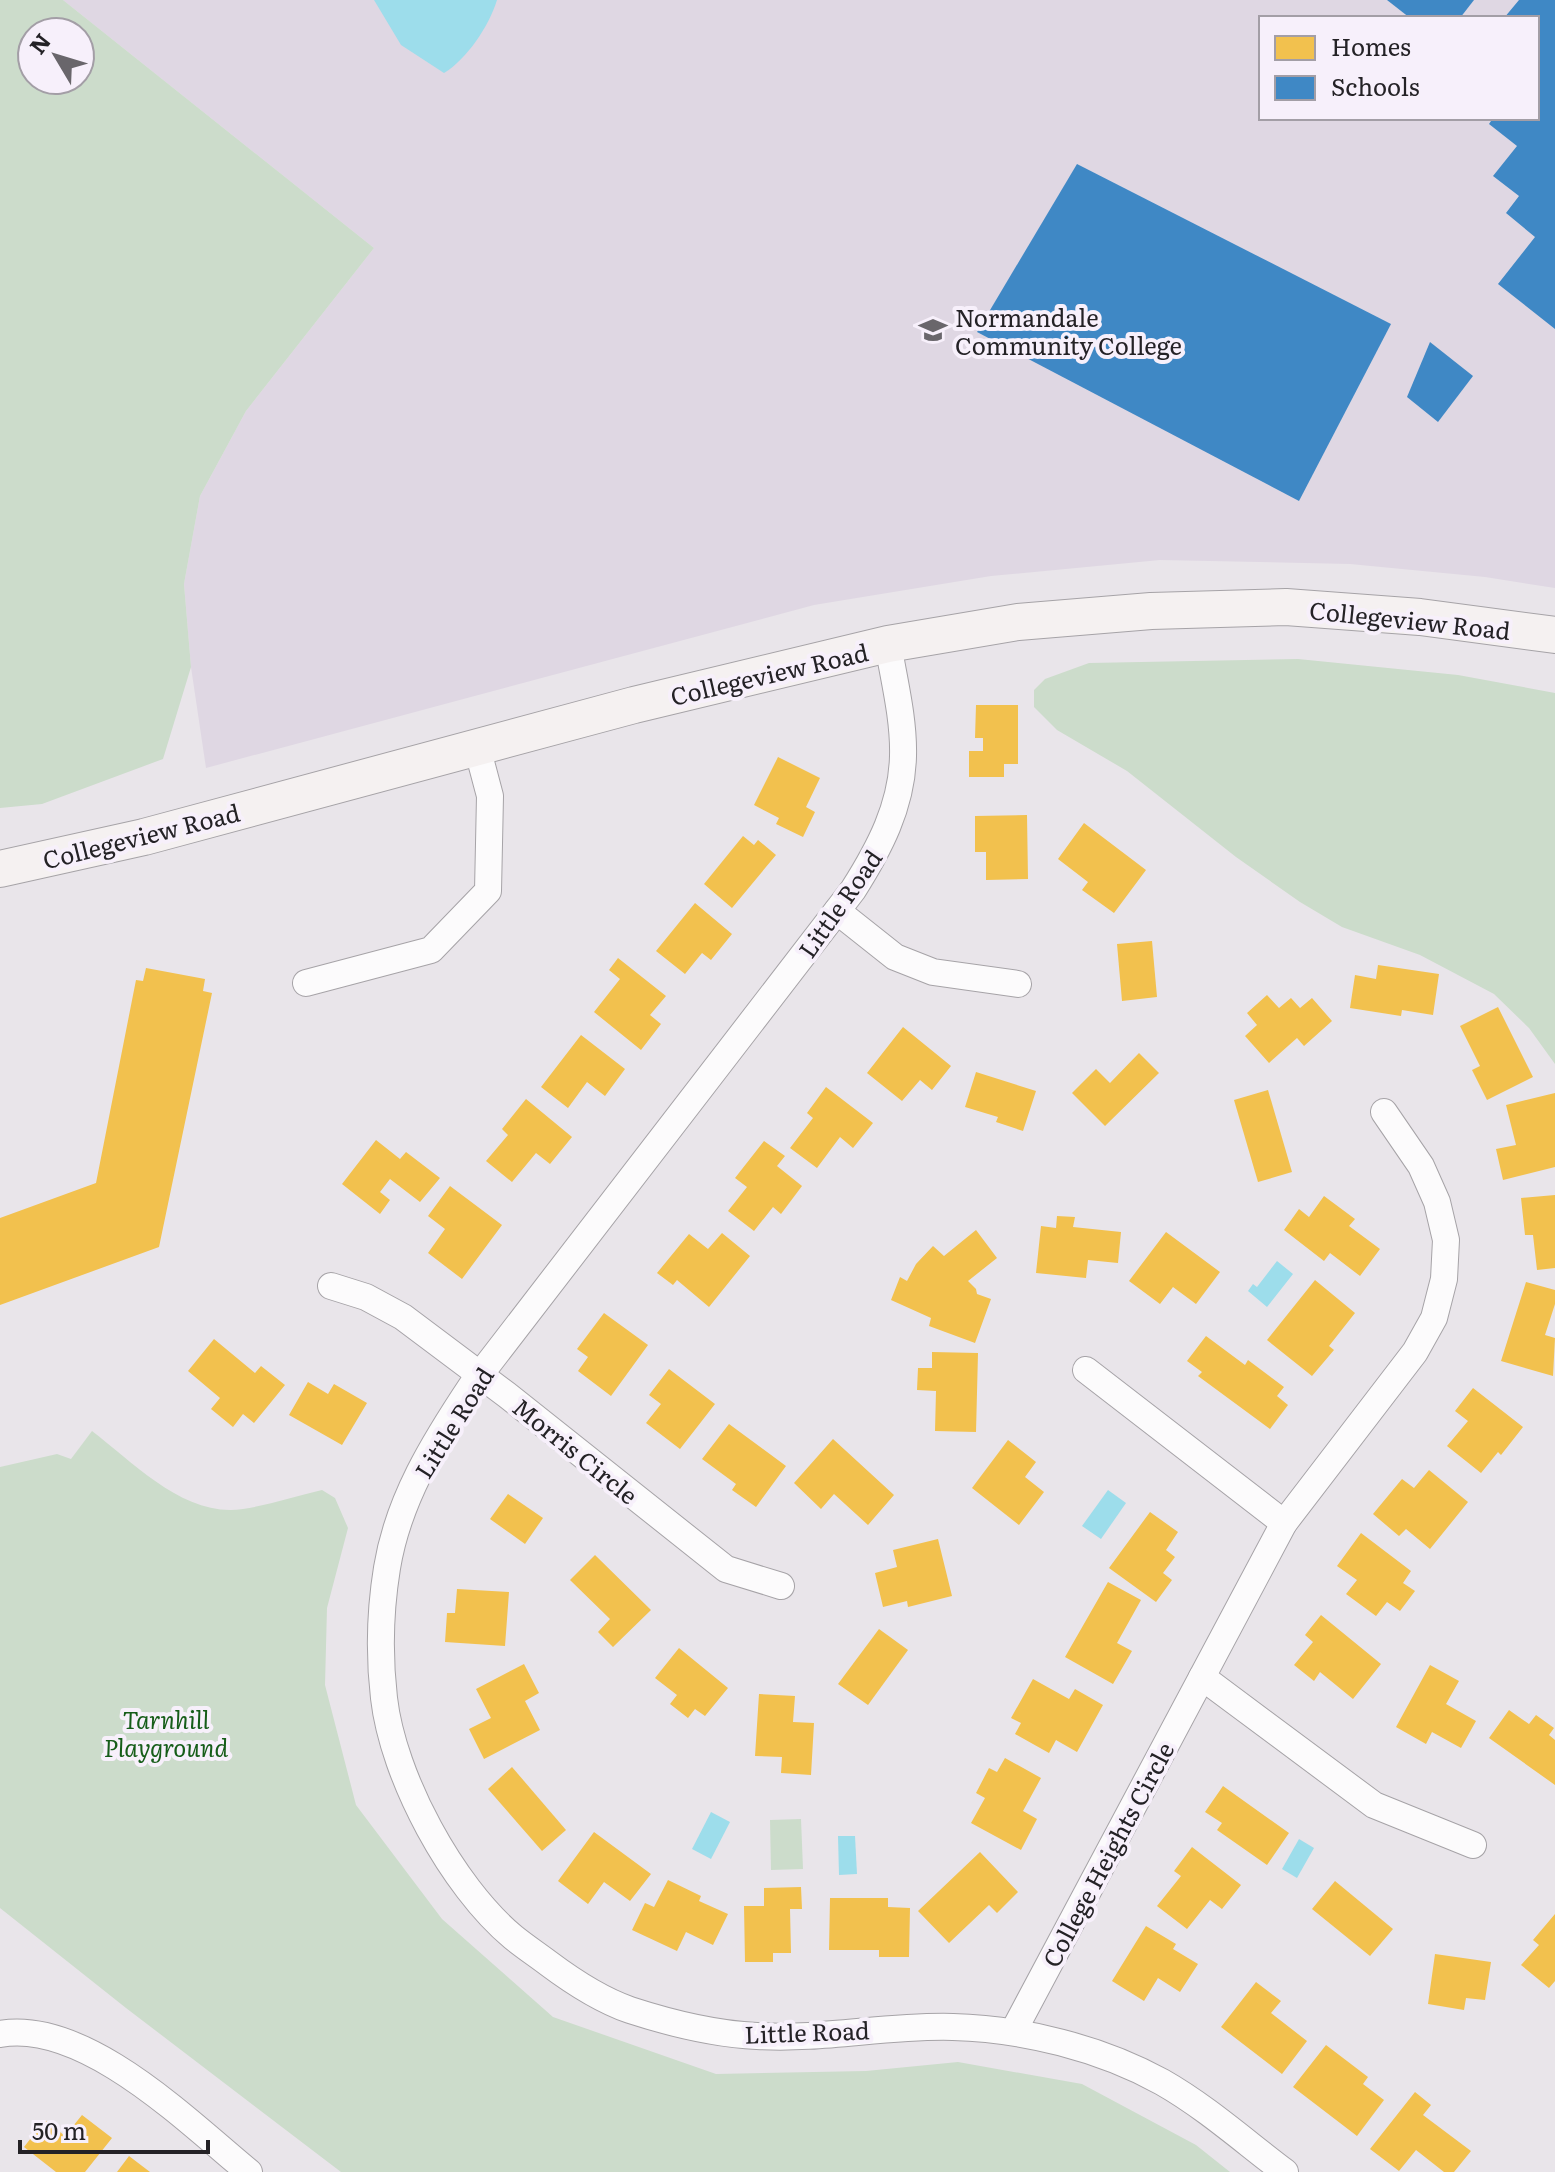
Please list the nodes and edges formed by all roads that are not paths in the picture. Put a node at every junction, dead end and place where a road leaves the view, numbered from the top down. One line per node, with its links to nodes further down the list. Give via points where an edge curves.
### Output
1 (1555, 635): 2 (street, Collegeview Road, via 1286,607 1018,622)
2 (888, 644): 3 (street, Collegeview Road); 5 (street, Little Road, via 903,756 897,803 879,849)
3 (477, 747): 4 (street, Collegeview Road, via 144,837); 6 (street, via 490,796 488,891 431,950)
4 (0, 869)
5 (837, 911): 7 (street, via 895,957 933,972); 11 (street, Little Road)
6 (306, 983)
7 (1018, 984)
8 (1384, 1112): 12 (street, College Heights Circle, via 1421,1166 1437,1202 1446,1240 1444,1279 1434,1318 1415,1352)
9 (331, 1286): 11 (street, Morris Circle, via 403,1317)
10 (1086, 1370): 12 (street)
11 (480, 1375): 13 (street, Morris Circle, via 726,1569); 16 (street, Little Road, via 434,1442 405,1503 387,1566 380,1635 384,1702 402,1767 428,1829 465,1886 511,1936 566,1976 625,2008 690,2027 757,2036 940,2027)
12 (1284, 1523): 14 (street, College Heights Circle)
13 (781, 1586)
14 (1202, 1677): 15 (street, via 1374,1805); 16 (street, College Heights Circle)
15 (1473, 1845)
16 (1013, 2032): 19 (street, Little Road, via 1095,2053 1162,2082)
17 (4, 2033): 18 (street, via 53,2038 94,2053 132,2077)
18 (249, 2172)
19 (1285, 2172)

